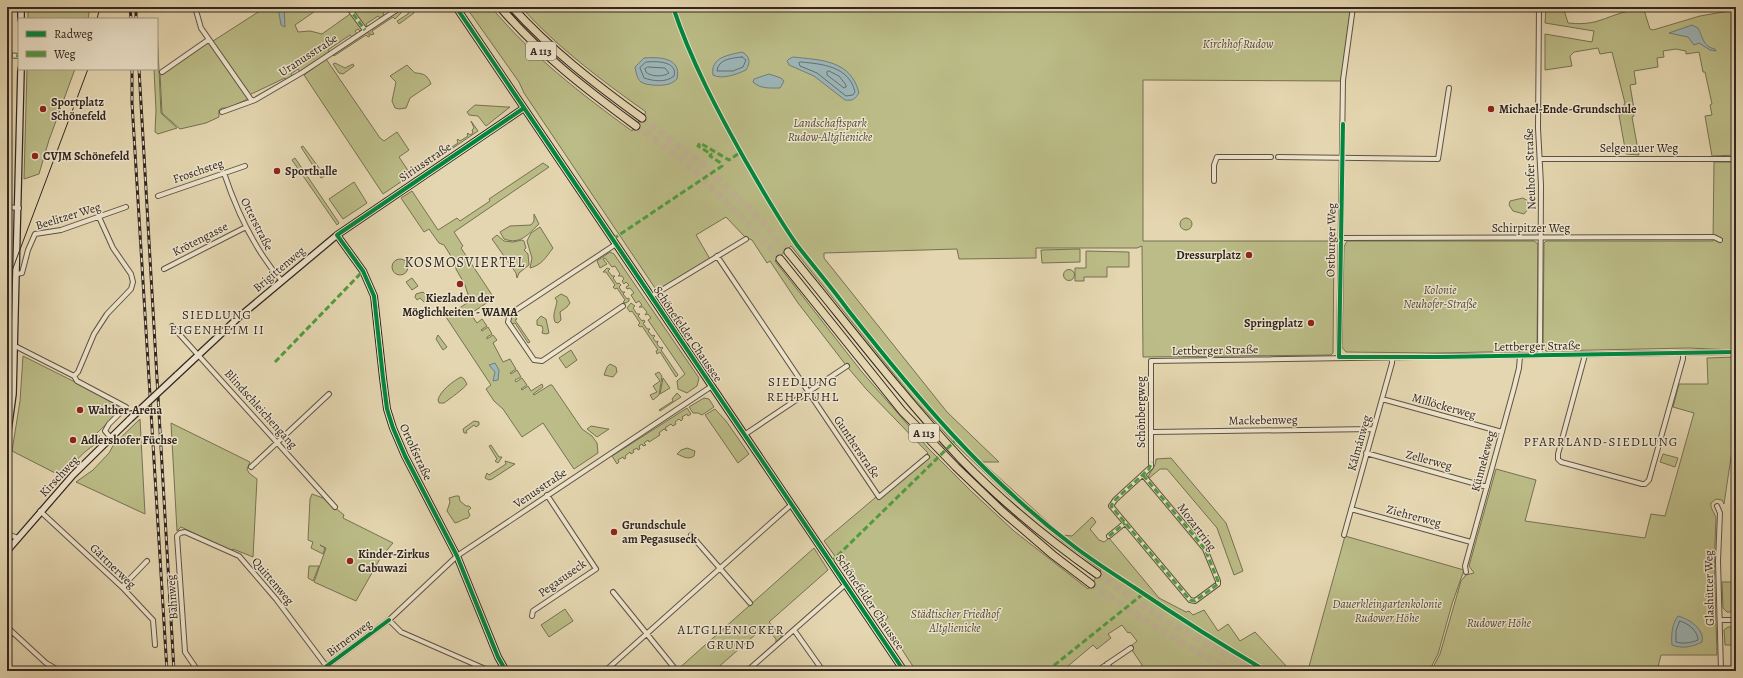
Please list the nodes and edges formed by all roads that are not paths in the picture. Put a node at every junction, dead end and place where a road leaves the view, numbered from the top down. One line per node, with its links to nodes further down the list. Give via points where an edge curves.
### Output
1 (21, 7): 10 (street)
2 (195, 7): 12 (street, via 201,28)
3 (348, 7): 11 (street)
4 (401, 7): 11 (street, Uranusstraße)
5 (456, 7): 19 (street, Schönefelder Chaussee)
6 (500, 7): 22 (highway, A 113, via 534,45 564,72)
7 (512, 7): 21 (highway, A 113, via 571,65)
8 (1353, 7): 25 (street, Ostburger Weg, via 1343,80)
9 (1539, 7): 26 (street, Neuhofer Straße, via 1538,128)
10 (21, 18)
11 (365, 30): 18 (street, Uranusstraße, via 303,72)
12 (208, 40): 16 (street); 18 (street)
13 (7, 55): 14 (street)
14 (18, 56)
15 (21, 70): 34 (street)
16 (162, 72)
17 (1449, 88): 25 (street, via 1438,159)
18 (252, 101): 20 (street, Uranusstraße)
19 (524, 108): 37 (street, Siriusstraße); 42 (street, Schönefelder Chaussee)
20 (222, 112)
21 (642, 118)
22 (636, 126)
23 (1271, 156): 30 (street, via 1216,157)
24 (1278, 157): 25 (street)
25 (1342, 158): 38 (street, Ostburger Weg)
26 (1541, 159): 27 (street, Selgenauer Weg); 39 (street, Neuhofer Straße)
27 (1736, 159)
28 (244, 166): 29 (street, Froschsteg)
29 (224, 173): 31 (street, Froschsteg); 36 (street, Otterstraße, via 232,198)
30 (1214, 181)
31 (158, 196)
32 (7, 207): 34 (street)
33 (126, 207): 35 (street, Beelitzer Weg)
34 (19, 208): 47 (street)
35 (99, 217): 47 (street, Beelitzer Weg, via 61,230 35,234 24,269 22,273); 63 (street, via 133,282 131,289 107,314 94,334)
36 (246, 227): 46 (street, Krötengasse); 48 (street, Otterstraße, via 262,257)
37 (337, 235): 48 (street, Brigittenweg); 97 (street, Ortolfstraße, via 363,271 374,296 387,410 393,428)
38 (1341, 238): 39 (street, Schirpitzer Weg); 59 (street, Ostburger Weg)
39 (1541, 238): 41 (street, Schirpitzer Weg, via 1714,237); 58 (street, Neuhofer Straße)
40 (746, 239): 44 (street)
41 (1720, 240)
42 (616, 244): 49 (street, Schönefelder Chaussee); 50 (street, via 510,314 508,322 534,360 542,362)
43 (788, 252): 101 (highway, A 113, via 910,402 961,459 1041,532)
44 (717, 256): 49 (street); 65 (street, Guntherstraße)
45 (780, 259): 103 (highway, A 113, via 902,411 1003,512)
46 (164, 269)
47 (17, 274): 52 (street)
48 (281, 280): 55 (street, Brigittenweg)
49 (652, 296): 64 (street, Schönefelder Chaussee)
50 (623, 306)
51 (172, 326): 55 (street, Blindschleichengang)
52 (15, 346): 63 (street); 73 (street, via 13,394)
53 (1736, 352): 54 (street, Lettberger Straße)
54 (1683, 353): 56 (street, Lettberger Straße); 56 (street, via 1649,480 1645,484 1561,462 1558,459)
55 (198, 354): 68 (street, Brigittenweg, bridge); 75 (street, Blindschleichengang)
56 (1585, 355): 58 (street, Lettberger Straße)
57 (1520, 356): 58 (street, Lettberger Straße); 60 (street, Lettberger Straße); 71 (street, Künnekeweg)
58 (1540, 356)
59 (1339, 357): 60 (street, Lettberger Straße); 61 (street, Lettberger Straße)
60 (1392, 357): 67 (street, Kálmánweg)
61 (1151, 361): 70 (street, Schönbergweg)
62 (847, 366): 65 (street)
63 (74, 376): 74 (street, via 77,382 126,407 105,431)
64 (712, 386): 72 (street, Schönefelder Chaussee); 82 (street, Venusstraße)
65 (808, 393): 72 (street); 77 (street, Guntherstraße, via 878,497)
66 (330, 394): 75 (street)
67 (1382, 399): 69 (street, Kálmánweg); 71 (street, Millöckerweg)
68 (130, 419): 74 (street, Kirschweg)
69 (1373, 429): 70 (street, Mackebenweg); 76 (street, Kálmánweg)
70 (1152, 432): 78 (street, Schönbergweg)
71 (1502, 432): 81 (street, Künnekeweg)
72 (744, 435): 83 (street, Schönefelder Chaussee)
73 (7, 438)
74 (111, 438): 87 (street, Kirschweg)
75 (278, 442): 79 (street); 85 (street, Blindschleichengang)
76 (1366, 453): 81 (street, Zellerweg); 86 (street, Kálmánweg)
77 (927, 457)
78 (1152, 462): 80 (street, Mozartring, via 1151,467)
79 (251, 467)
80 (1143, 475): 88 (street, Mozartring, via 1112,503 1111,506); 88 (street, Mozartring, via 1205,549 1218,581 1217,585 1195,600 1190,600)
81 (1487, 487): 95 (street, Künnekeweg)
82 (547, 495): 97 (street, Venusstraße); 107 (street, Pegasuseck, via 596,569 533,611)
83 (792, 504): 99 (street); 102 (street, Schönefelder Chaussee)
84 (1717, 506): 109 (street, Glashütter Weg, via 1720,514)
85 (335, 507)
86 (1351, 509): 93 (street, Kálmánweg); 95 (street, Ziehrerweg)
87 (40, 512): 94 (street, Kirschweg); 104 (street, Gärtnerweg)
88 (1125, 523): 92 (street)
89 (180, 533): 119 (street, Quittenweg, via 185,532 239,556 276,599); 122 (street, Bahnweg, via 178,536 185,652)
90 (7, 534): 94 (street)
91 (691, 535): 99 (street)
92 (1109, 536)
93 (1344, 536)
94 (18, 538): 96 (street, Kirschweg)
95 (1471, 542): 100 (street, Künnekeweg, via 1464,566)
96 (7, 551)
97 (457, 556): 108 (street, Venusstraße); 126 (street, Ortolfstraße)
98 (147, 561): 104 (street)
99 (720, 568): 106 (street); 114 (street)
100 (1466, 572)
101 (1097, 574)
102 (846, 584): 112 (street); 130 (street, Schönefelder Chaussee)
103 (1091, 584)
104 (122, 587): 116 (street, Gärtnerweg, via 152,620)
105 (613, 592): 114 (street)
106 (750, 603)
107 (532, 616)
108 (389, 620): 119 (street, Birnenweg); 125 (street, Birnenweg, via 401,632)
109 (1720, 620): 110 (street); 133 (street, Glashütter Weg)
110 (1736, 620)
111 (7, 627): 113 (street)
112 (794, 630): 128 (street); 129 (street)
113 (12, 632): 115 (street); 121 (street, via 46,663)
114 (647, 634): 120 (street); 127 (street)
115 (7, 639)
116 (155, 645)
117 (1131, 648): 118 (street)
118 (1107, 664): 131 (street); 132 (street)
119 (327, 666): 123 (street, Birnenweg); 124 (street, Quittenweg)
120 (676, 670)
121 (60, 671)
122 (198, 671)
123 (320, 671)
124 (330, 671)
125 (490, 671)
126 (506, 671)
127 (605, 671)
128 (747, 671)
129 (822, 671)
130 (904, 671)
131 (1097, 671)
132 (1112, 671)
133 (1721, 671)

